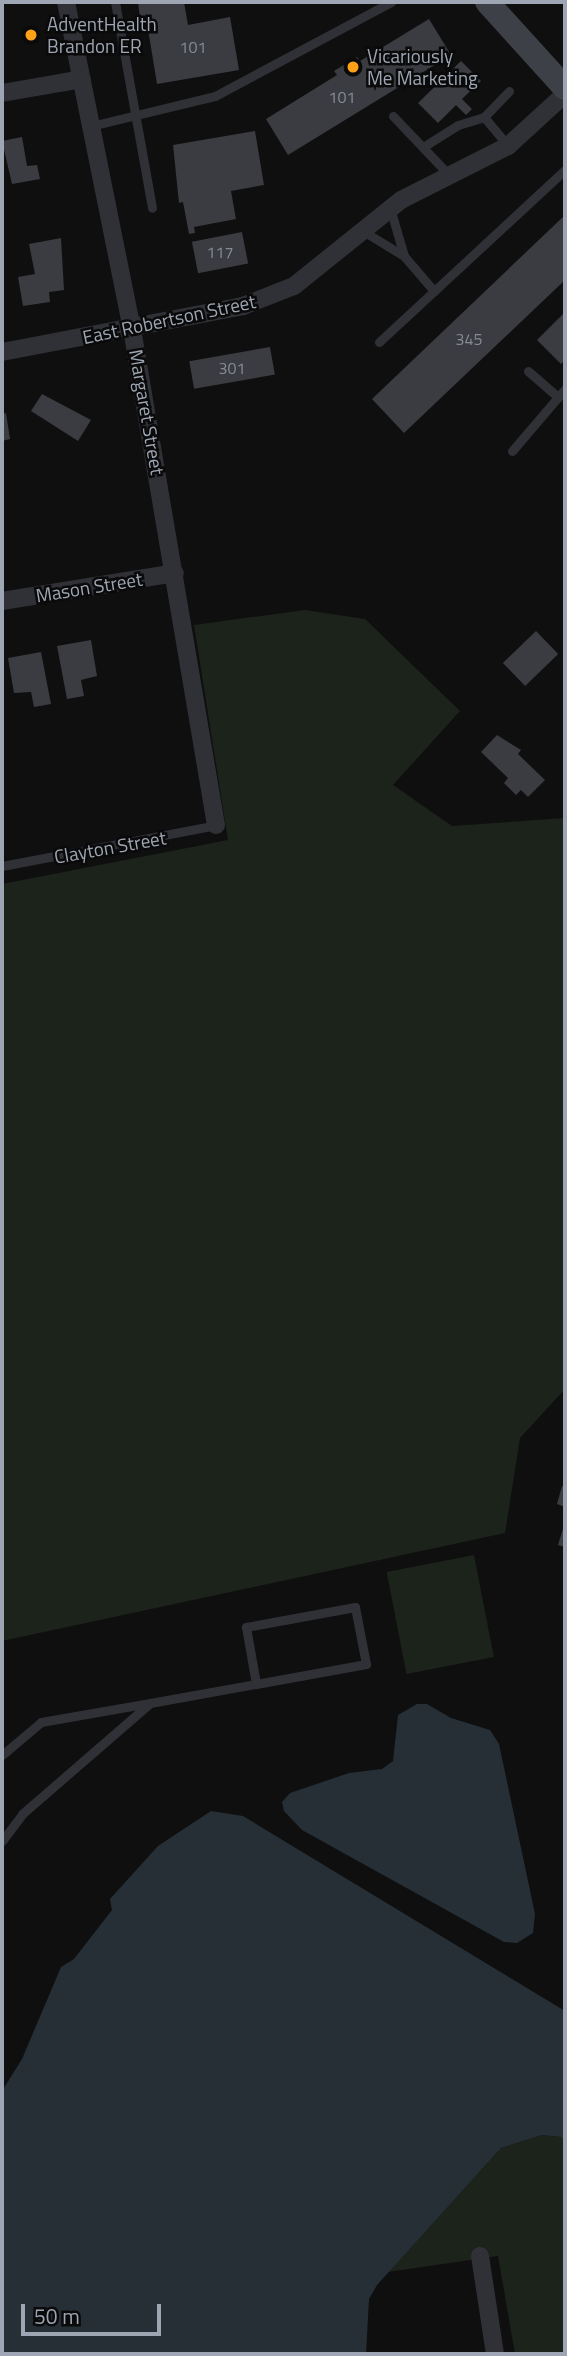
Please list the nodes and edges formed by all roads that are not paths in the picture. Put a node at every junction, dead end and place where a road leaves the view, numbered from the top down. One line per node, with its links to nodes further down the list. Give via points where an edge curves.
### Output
1 (66, 2): 5 (street, Margaret Street)
2 (115, 2): 11 (lane)
3 (391, 2): 11 (lane, via 215,96)
4 (488, 2): 6 (main road)
5 (82, 79): 8 (street); 13 (street, Margaret Street)
6 (565, 88)
7 (509, 92): 12 (lane)
8 (2, 93)
9 (565, 94): 14 (street, East Robertson Street)
10 (393, 116): 15 (lane)
11 (136, 117): 13 (lane); 19 (lane)
12 (484, 117): 14 (lane); 15 (lane, via 458,124)
13 (91, 126): 23 (street, Margaret Street)
14 (508, 146): 17 (street, East Robertson Street)
15 (423, 147): 17 (lane)
16 (565, 170): 22 (lane)
17 (450, 176): 18 (street, East Robertson Street)
18 (390, 207): 20 (street, East Robertson Street); 21 (lane)
19 (152, 208)
20 (362, 231): 21 (lane); 23 (street, East Robertson Street, via 295,286 269,297)
21 (404, 256): 22 (lane)
22 (434, 291): 24 (lane)
23 (132, 329): 25 (street, East Robertson Street); 30 (street, Margaret Street)
24 (379, 342)
25 (2, 352)
26 (528, 371): 28 (lane)
27 (565, 389): 28 (lane)
28 (558, 397): 29 (lane)
29 (512, 451)
30 (175, 573): 31 (street, Mason Street); 32 (street, Margaret Street)
31 (2, 601)
32 (216, 825): 33 (lane, Clayton Street)
33 (2, 866)
34 (256, 1684): 34 (lane, via 246,1627 355,1607 366,1664); 35 (lane)
35 (150, 1703): 36 (lane, via 41,1722); 37 (lane, via 22,1814)
36 (2, 1755)
37 (2, 1841)
38 (480, 2256): 39 (street)
39 (495, 2354)

